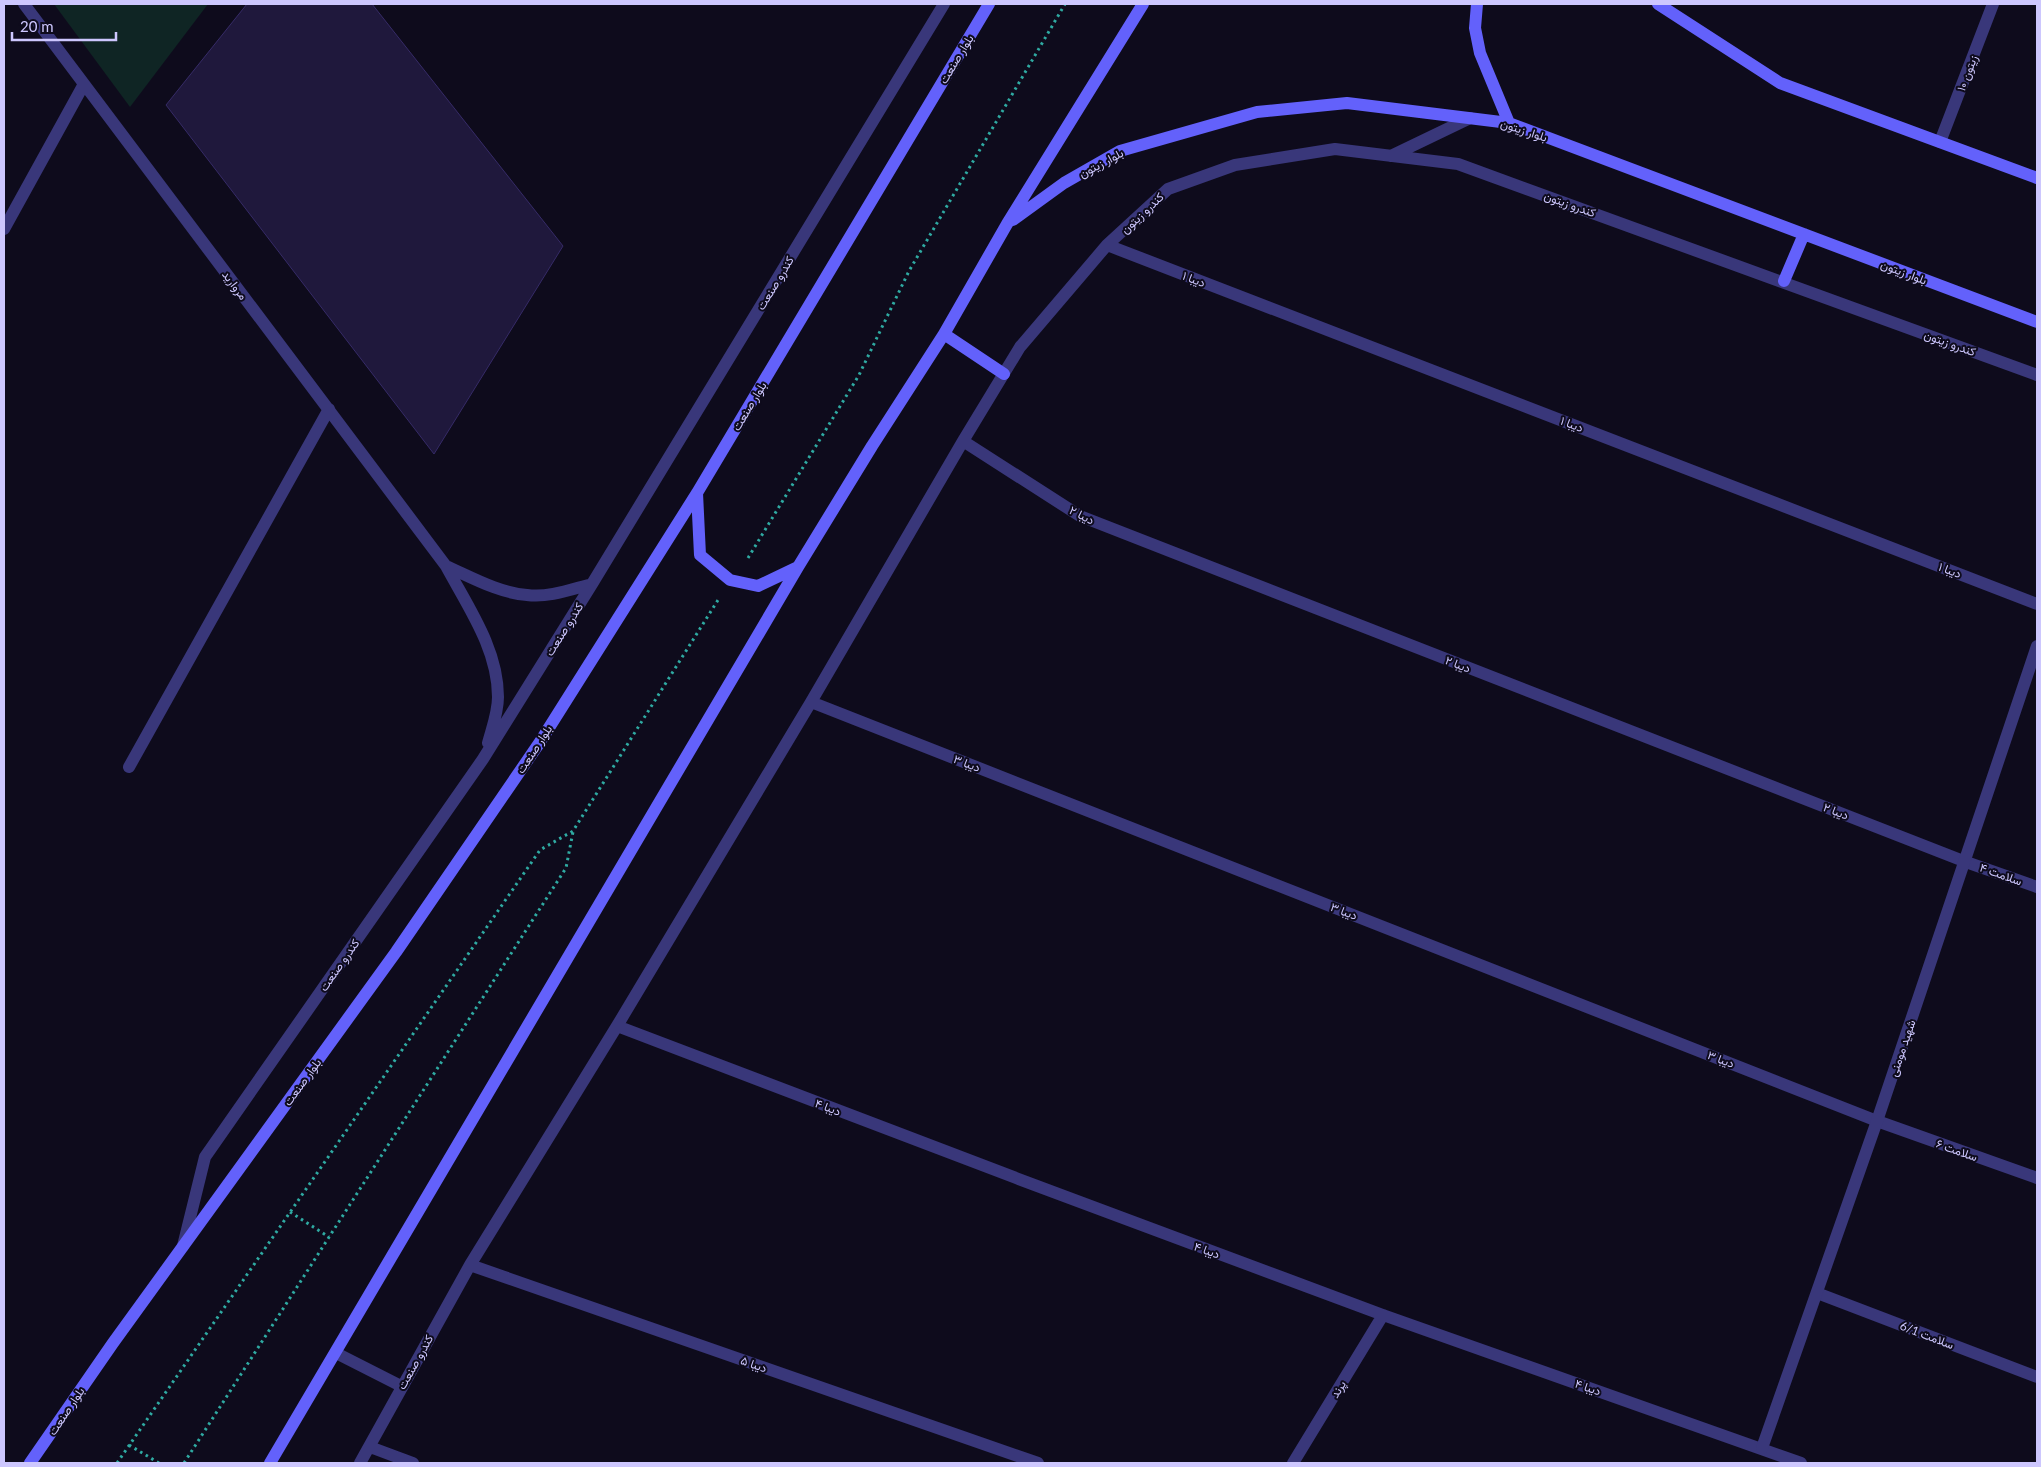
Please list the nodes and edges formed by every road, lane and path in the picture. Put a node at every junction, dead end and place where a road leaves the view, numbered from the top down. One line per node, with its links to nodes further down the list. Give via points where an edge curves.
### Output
1 (24, 4): 9 (street, مروارید)
2 (944, 4): 30 (street, کندرو صنعت)
3 (989, 4): 26 (main road, بلوار صنعت)
4 (1065, 4): 27 (path, via 909,271 859,375)
5 (1144, 4): 15 (main road)
6 (1476, 4): 11 (main road, via 1475,28 1480,53)
7 (1993, 4): 12 (street, زیتون ۱۰)
8 (1661, 5): 12 (main road, via 1780,83)
9 (84, 84): 16 (street); 24 (street, مروارید)
10 (1470, 118): 11 (main road, بلوار زیتون); 13 (street); 15 (main road, بلوار زیتون, via 1347,103 1257,112 1120,151 1064,183)
11 (1509, 123): 17 (main road, بلوار زیتون)
12 (1940, 142): 14 (main road)
13 (1391, 156): 18 (street, کندرو زیتون, via 1335,149 1235,165 1168,189); 19 (street, کندرو زیتون, via 1458,164)
14 (2037, 178)
15 (1007, 224): 21 (main road)
16 (4, 229)
17 (1804, 234): 19 (main road); 20 (main road, بلوار زیتون)
18 (1107, 245): 22 (street, کندرو صنعت, via 1020,347); 32 (street, دیبا ۱)
19 (1784, 281): 23 (street, کندرو زیتون)
20 (2037, 322)
21 (944, 334): 22 (main road); 29 (main road)
22 (1004, 374): 25 (street, کندرو صنعت)
23 (2037, 375)
24 (329, 409): 28 (street, مروارید); 36 (street)
25 (963, 441): 34 (street, کندرو صنعت); 38 (street, دیبا ۲, via 1080,516)
26 (697, 493): 29 (main road, via 700,555 730,580 758,586); 45 (main road, بلوار صنعت, via 540,742 418,920)
27 (743, 565)
28 (446, 566): 30 (street, via 497,588 527,596 554,594); 35 (street, مروارید, via 488,646 495,668 497,705)
29 (798, 567): 49 (main road)
30 (592, 584): 35 (street, کندرو صنعت)
31 (721, 597): 37 (path)
32 (2037, 604)
33 (2037, 646): 38 (street, شهید مومنی)
34 (811, 702): 40 (street, کندرو صنعت); 41 (street, دیبا ۳)
35 (483, 760): 45 (street, کندرو صنعت, via 205,1157)
36 (129, 767)
37 (573, 831): 43 (path, via 540,850); 44 (path, via 566,868)
38 (1966, 862): 39 (street, سلامت ۴); 41 (street, شهید مومنی)
39 (2037, 887)
40 (617, 1026): 46 (street, کندرو صنعت); 48 (street, دیبا ۴)
41 (1877, 1121): 42 (street, سلامت ۶); 47 (street, شهید مومنی)
42 (2037, 1178)
43 (290, 1212): 44 (path); 52 (path)
44 (328, 1237): 58 (path)
45 (183, 1246): 55 (main road, بلوار صنعت)
46 (470, 1265): 51 (street, کندرو صنعت); 62 (street, دیبا ۵)
47 (1817, 1293): 50 (street, سلامت 6/1); 54 (street, شهید مومنی)
48 (1384, 1315): 54 (street, دیبا ۴); 63 (street, پرند)
49 (336, 1353): 51 (street); 59 (main road)
50 (2037, 1377)
51 (401, 1386): 53 (street, کندرو صنعت)
52 (129, 1445): 56 (path); 57 (path)
53 (370, 1447): 60 (street, کندرو صنعت); 61 (street)
54 (1762, 1448): 64 (street, دیبا ۴)
55 (30, 1463)
56 (117, 1463)
57 (159, 1463)
58 (184, 1463)
59 (270, 1463)
60 (360, 1463)
61 (414, 1463)
62 (1038, 1463)
63 (1293, 1463)
64 (1801, 1463)

